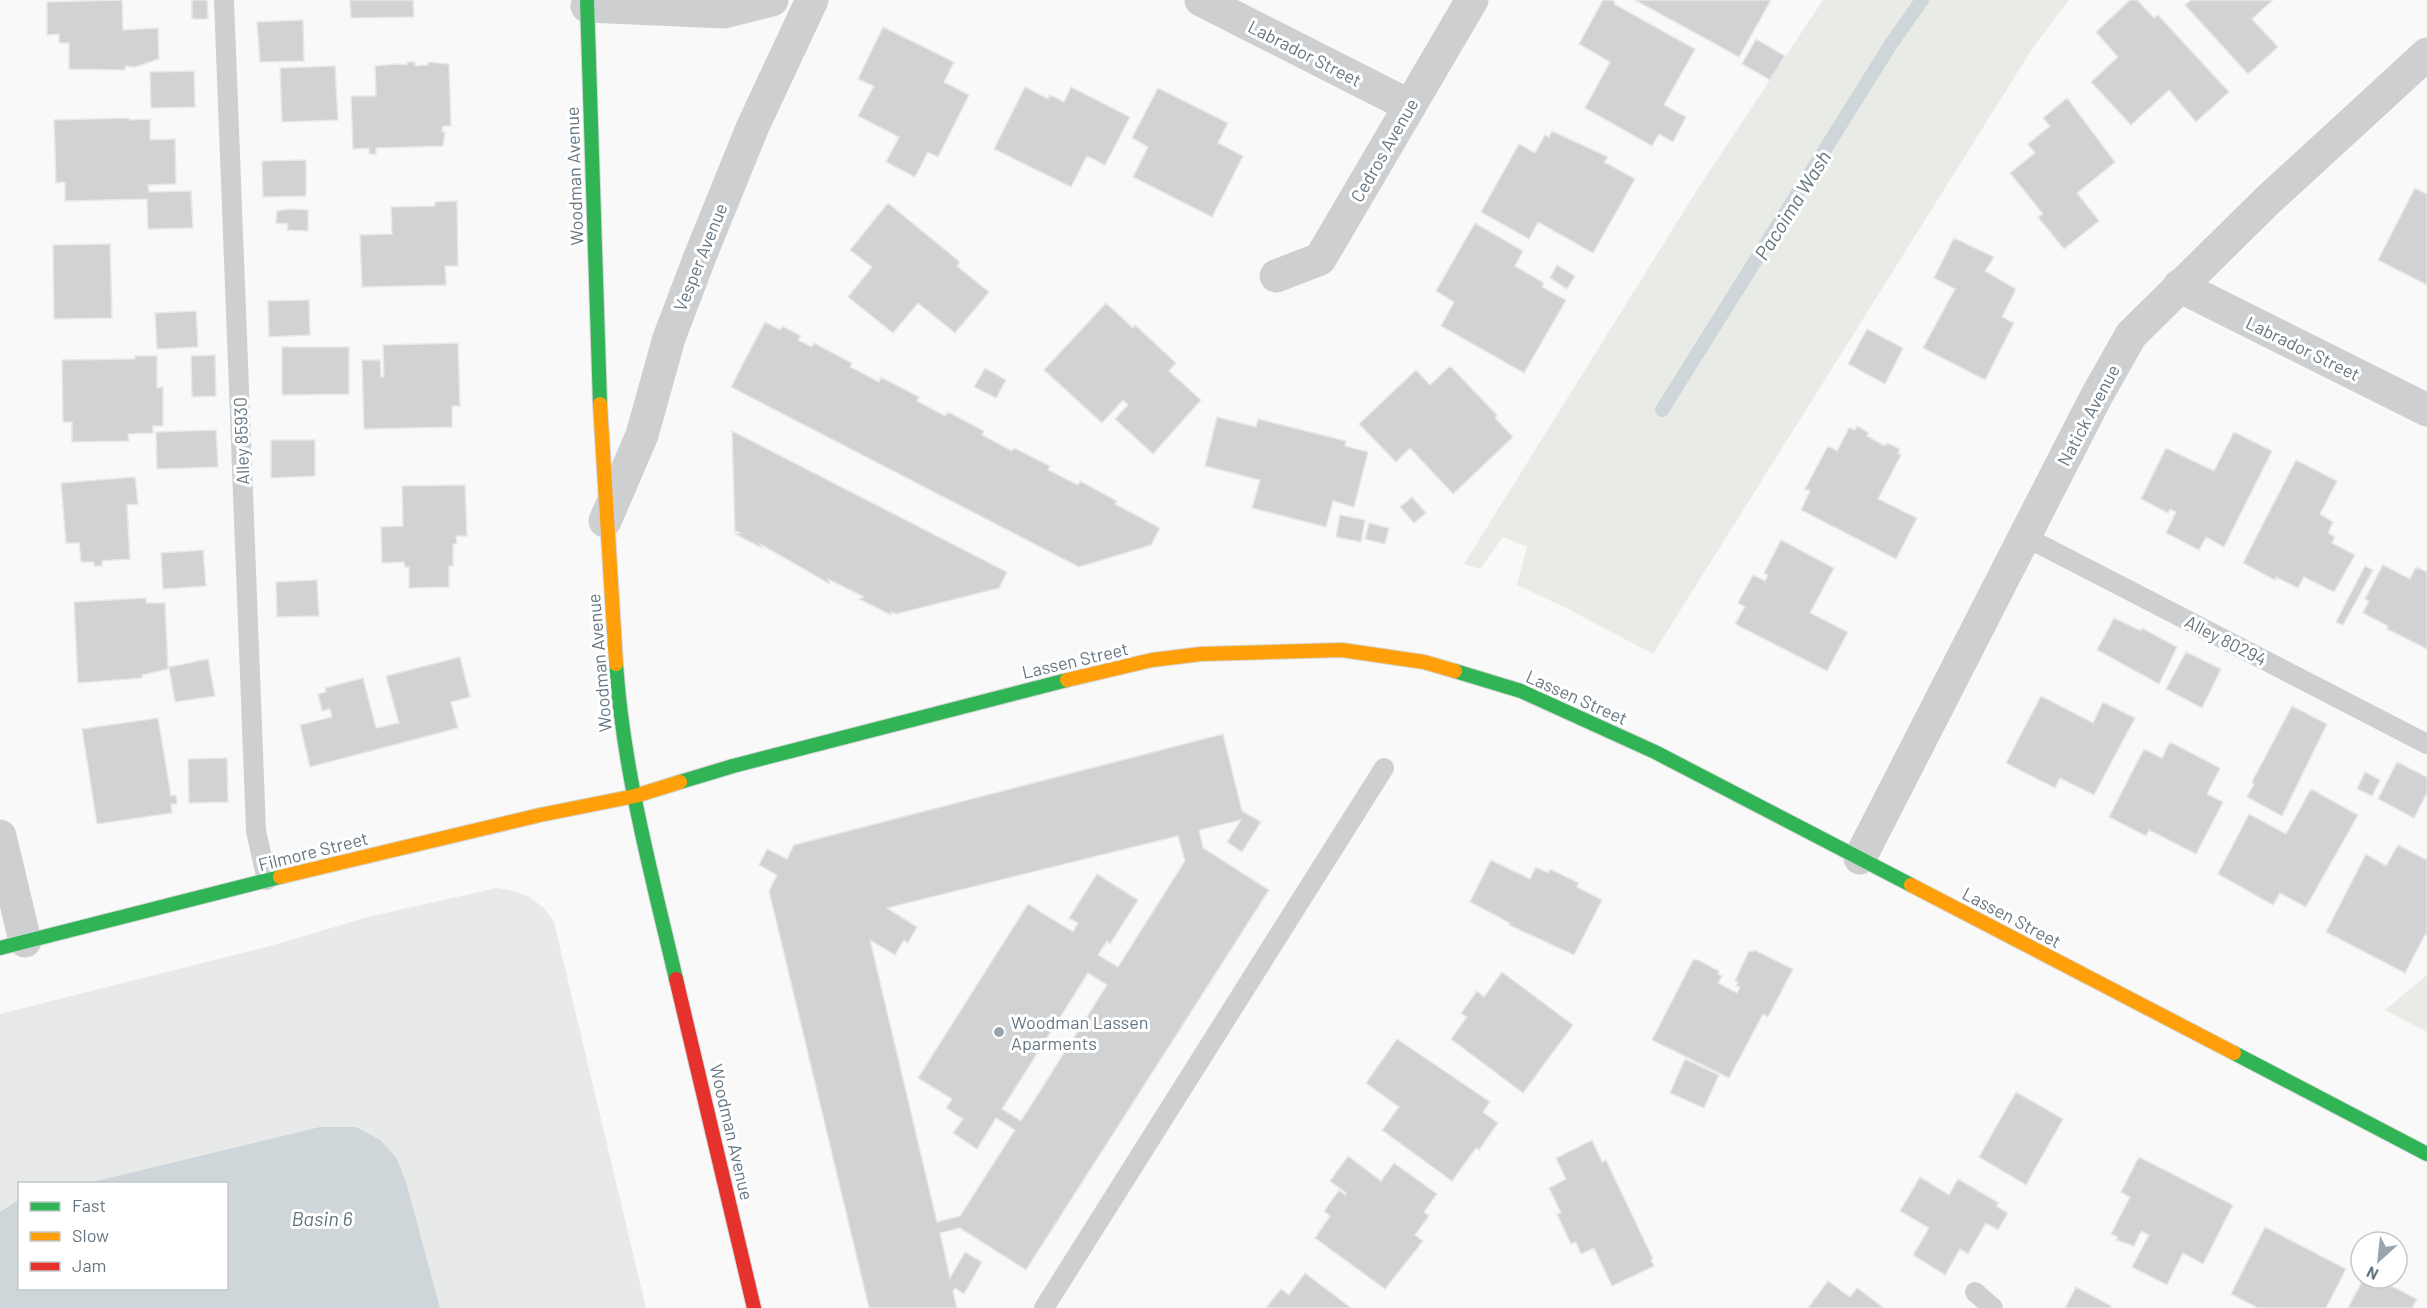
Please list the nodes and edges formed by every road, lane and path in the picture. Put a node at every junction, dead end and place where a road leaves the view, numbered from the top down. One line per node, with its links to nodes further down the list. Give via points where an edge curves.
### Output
1 (224, 0): 19 (lane, Alley 85930, via 256,831)
2 (772, 0): 6 (street, via 724,12)
3 (812, 0): 12 (street, Vesper Avenue, via 753,126 701,254 669,338 642,435)
4 (1201, 0): 8 (street, Labrador Street)
5 (1472, 0): 8 (street, Cedros Avenue)
6 (587, 3): 12 (main road, Woodman Avenue)
7 (2427, 54): 10 (street, Natick Avenue)
8 (1410, 106): 9 (street, Cedros Avenue, via 1320,259)
9 (1276, 276)
10 (2179, 286): 11 (street, Labrador Street); 13 (street, Natick Avenue, via 2131,335)
11 (2427, 410)
12 (605, 520): 16 (main road, Woodman Avenue, via 619,712)
13 (2024, 536): 14 (lane, Alley 80294); 18 (street, Natick Avenue)
14 (2427, 744)
15 (1384, 768): 24 (lane)
16 (635, 796): 18 (main road, Lassen Street, via 925,715 1152,660 1242,652 1342,650 1424,662 1521,691 1655,752); 19 (main road, Filmore Street); 23 (main road, Woodman Avenue)
17 (0, 836): 20 (street)
18 (1860, 858): 21 (main road, Lassen Street)
19 (267, 880): 20 (main road, Filmore Street)
20 (13, 944)
21 (2427, 1154)
22 (1975, 1292): 25 (lane)
23 (754, 1308)
24 (1044, 1308)
25 (1993, 1308)

